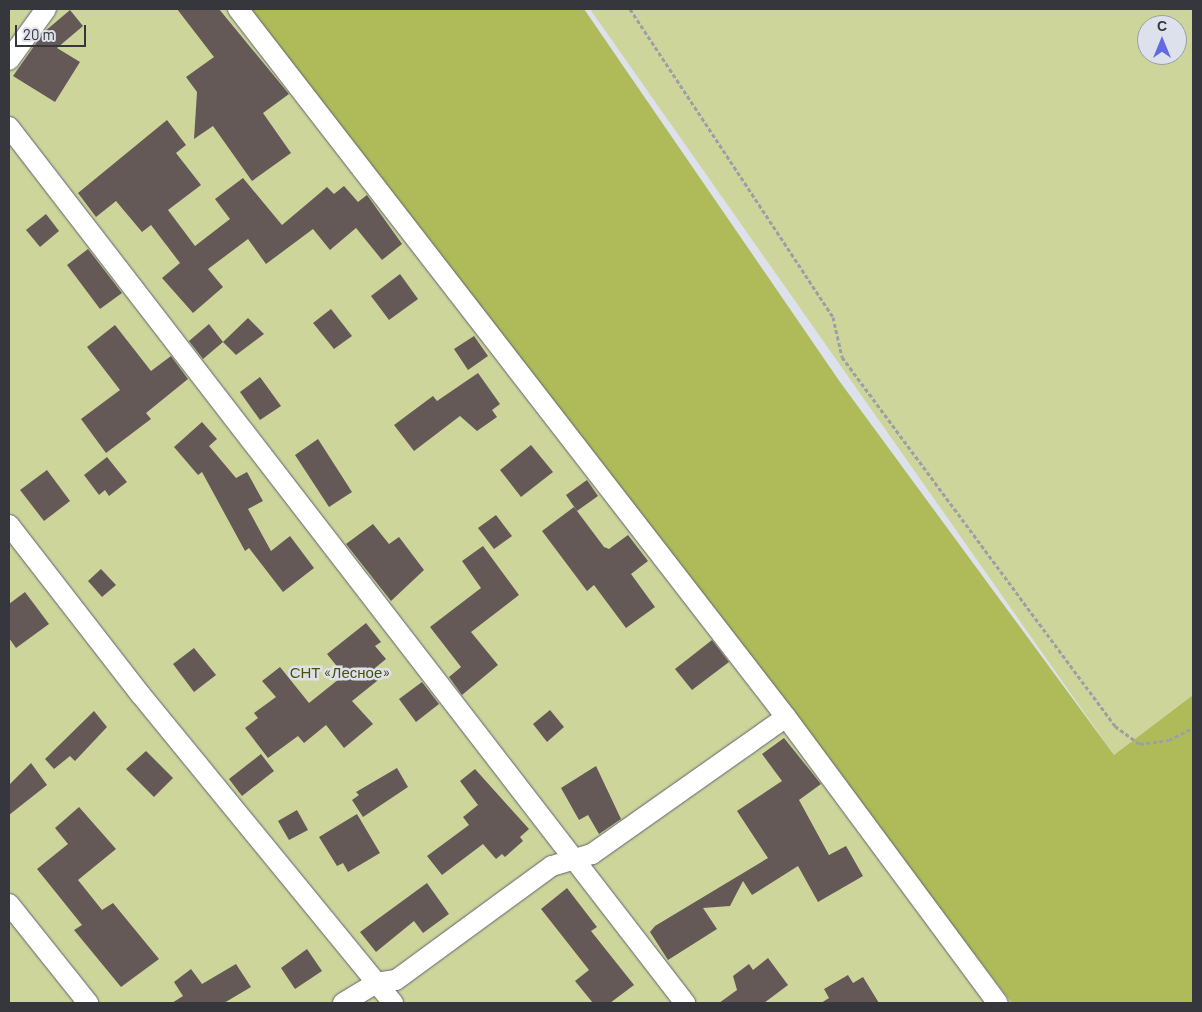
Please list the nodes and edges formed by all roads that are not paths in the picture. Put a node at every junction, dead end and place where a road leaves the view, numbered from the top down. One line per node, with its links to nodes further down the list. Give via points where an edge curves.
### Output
1 (46, 9): 3 (street)
2 (238, 9): 6 (street)
3 (9, 60)
4 (9, 127): 7 (street)
5 (9, 525): 9 (street)
6 (786, 717): 7 (street, via 592,854); 14 (street)
7 (573, 857): 9 (street, via 552,866 396,980); 13 (street)
8 (9, 904): 10 (street)
9 (376, 983): 11 (street); 12 (street)
10 (88, 1003)
11 (343, 1003)
12 (393, 1003)
13 (685, 1003)
14 (998, 1003)

